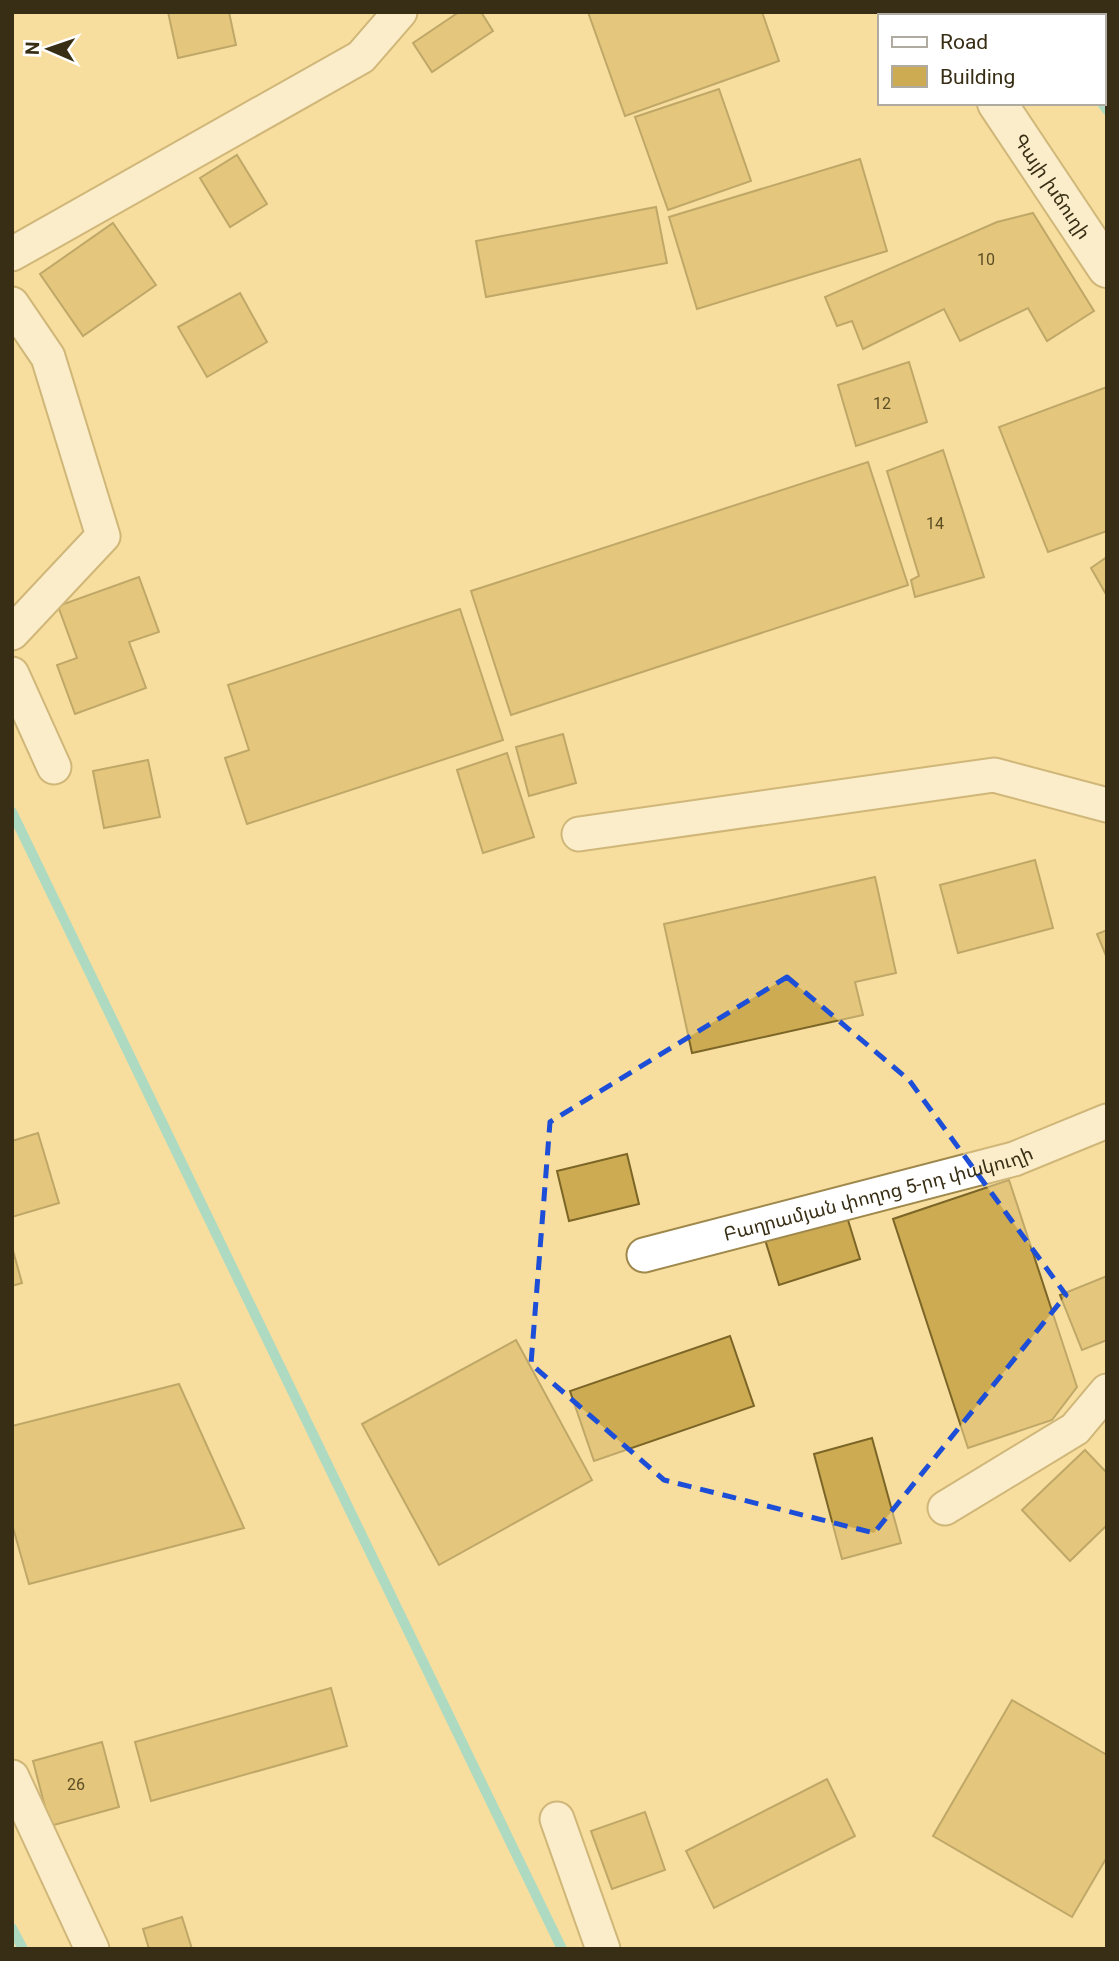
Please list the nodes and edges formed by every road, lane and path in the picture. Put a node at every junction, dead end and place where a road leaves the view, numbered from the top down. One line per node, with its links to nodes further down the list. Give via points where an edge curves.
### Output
1 (400, 12): 3 (street, via 361,57)
2 (998, 105): 4 (main road, Գայի խճուղի)
3 (12, 254)
4 (1107, 268)
5 (12, 304): 6 (street, via 48,357 103,536)
6 (12, 633)
7 (12, 674): 8 (street)
8 (54, 767)
9 (1107, 805): 10 (street, via 993,775)
10 (579, 834)
11 (1107, 1121): 12 (street, Բաղրամյան փողոց 5-րդ փակուղի, via 1014,1159)
12 (644, 1255)
13 (1107, 1391): 14 (street, via 1075,1429)
14 (945, 1508)
15 (12, 1777): 17 (street)
16 (557, 1819): 18 (street)
17 (92, 1949)
18 (603, 1949)

